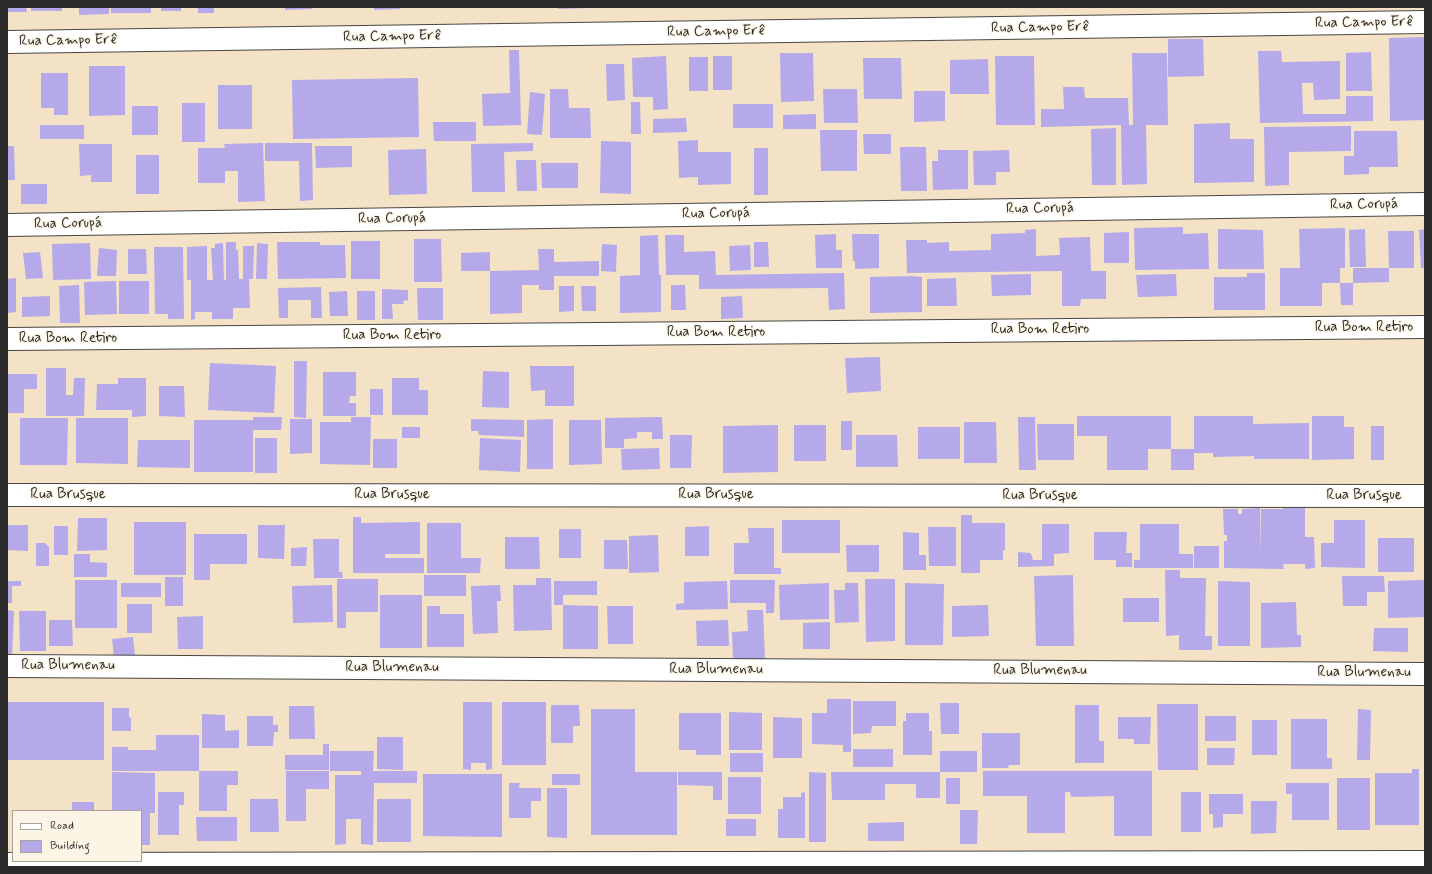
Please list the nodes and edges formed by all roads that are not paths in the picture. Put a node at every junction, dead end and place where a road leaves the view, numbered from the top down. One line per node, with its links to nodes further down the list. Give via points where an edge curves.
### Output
1 (1425, 22): 2 (street, Rua Campo Erê)
2 (7, 42)
3 (1425, 204): 4 (street, Rua Corupá)
4 (7, 225)
5 (1425, 327): 6 (street, Rua Bom Retiro)
6 (7, 339)
7 (7, 495): 8 (street, Rua Brusque)
8 (1425, 496)
9 (7, 666): 10 (street, Rua Blumenau)
10 (1425, 674)
11 (1425, 862): 12 (street)
12 (7, 864)

